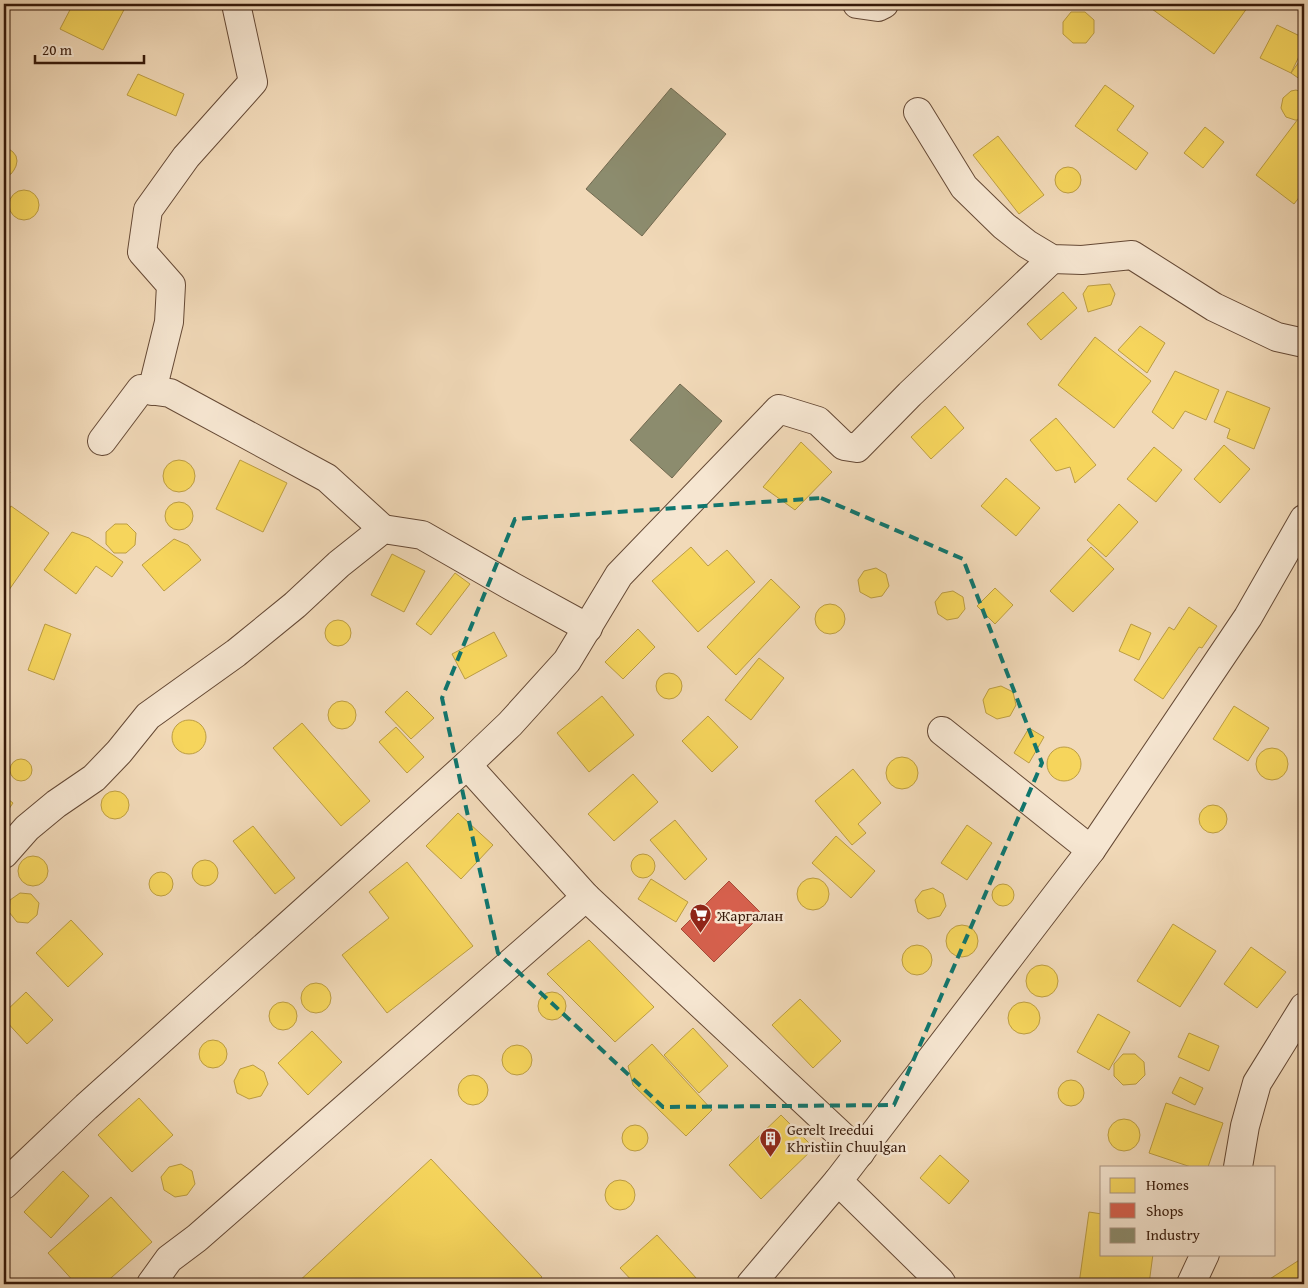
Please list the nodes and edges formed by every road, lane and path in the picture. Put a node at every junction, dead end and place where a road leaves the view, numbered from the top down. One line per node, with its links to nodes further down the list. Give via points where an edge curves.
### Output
1 (236, 4): 7 (street, via 253,82 186,157 148,210 142,252 171,285 169,322)
2 (857, 4): 3 (street, via 878,7)
3 (884, 4)
4 (918, 112): 5 (street, via 964,187 1004,226)
5 (1052, 258): 6 (street, via 1082,260 1132,254 1214,307 1277,337); 11 (street, via 857,448 844,446 818,421 779,409 619,575)
6 (1304, 343)
7 (152, 391): 8 (street, via 141,389); 10 (street, via 170,393 327,478)
8 (102, 441)
9 (1304, 519): 14 (street, via 1248,617)
10 (383, 529): 11 (street, via 422,535); 15 (street, via 236,653 148,716 94,778 27,828)
11 (588, 628): 13 (street, via 567,662)
12 (942, 731): 14 (street)
13 (467, 765): 16 (street); 21 (street, via 86,1107)
14 (1092, 850): 18 (street)
15 (4, 854)
16 (586, 897): 18 (street); 23 (street, via 169,1259)
17 (1304, 1007): 19 (street, via 1257,1083)
18 (860, 1153): 20 (street)
19 (1238, 1166)
20 (838, 1181): 24 (street); 25 (street)
21 (4, 1185)
22 (1204, 1256): 26 (street)
23 (151, 1284)
24 (750, 1284)
25 (942, 1284)
26 (1191, 1284)

